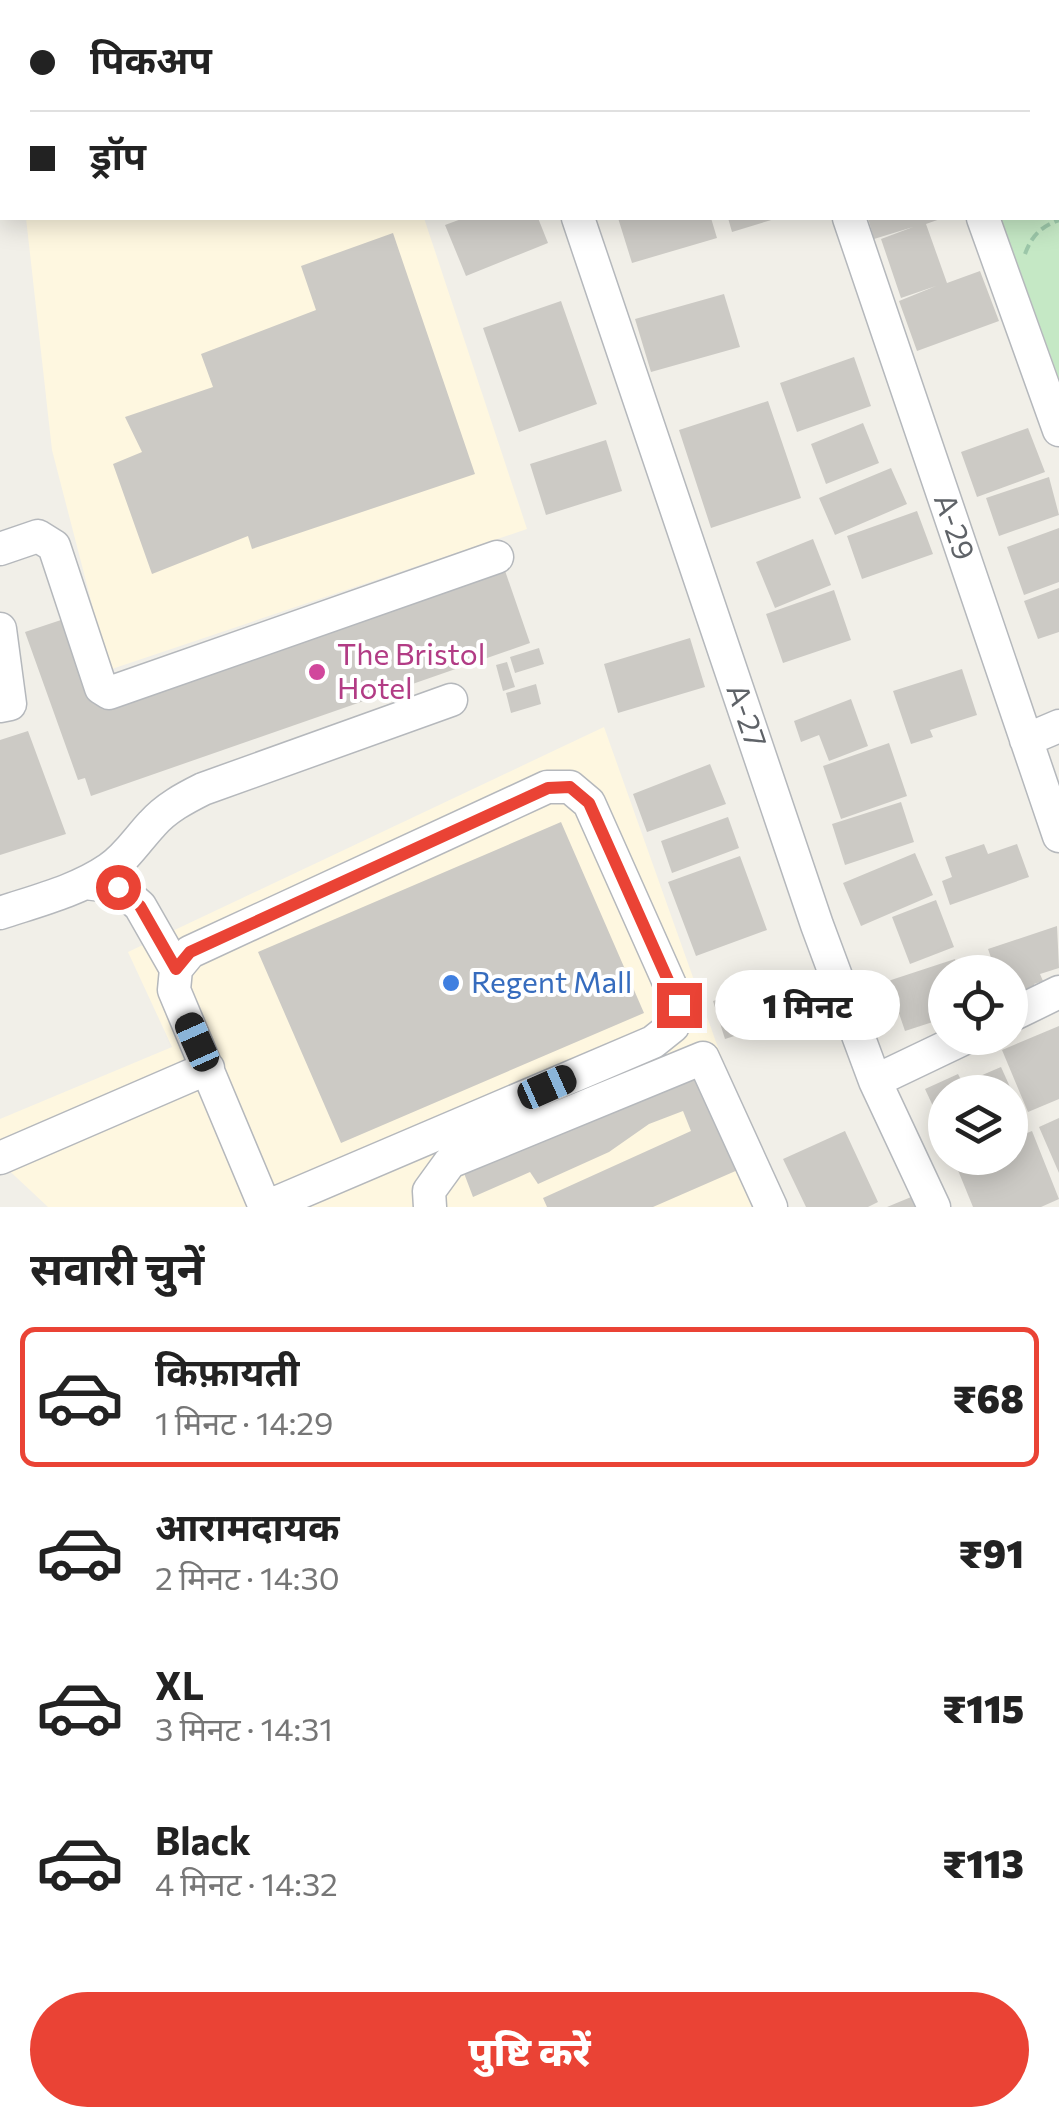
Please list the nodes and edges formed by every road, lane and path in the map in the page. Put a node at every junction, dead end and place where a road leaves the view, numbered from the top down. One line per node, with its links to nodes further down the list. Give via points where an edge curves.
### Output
1 (579, 220): 23 (street, A-27)
2 (850, 220): 14 (street, A-29)
3 (984, 220): 6 (street)
4 (1059, 220): 5 (path, via 1041,228)
5 (1024, 257)
6 (1059, 430)
7 (0, 548): 8 (street, via 38,536 54,546 101,688 109,694)
8 (497, 556)
9 (0, 629): 10 (street)
10 (2, 668): 12 (street)
11 (451, 700): 16 (street, via 203,788)
12 (5, 705)
13 (1059, 726): 14 (street)
14 (1026, 740): 15 (street, A-29)
15 (1059, 836)
16 (85, 883): 17 (street); 18 (street, via 118,887 140,906)
17 (0, 914)
18 (176, 969): 22 (street, via 174,990); 25 (street, via 190,952 548,788 570,787 589,803 679,1005 673,1026 652,1042)
19 (1059, 992): 20 (street)
20 (1028, 1007)
21 (930, 1055): 23 (street)
22 (208, 1068): 24 (street); 25 (street)
23 (875, 1082): 28 (street, A-27)
24 (0, 1158)
25 (265, 1207)
26 (430, 1207): 27 (street, via 429,1192 450,1162 703,1058)
27 (771, 1207)
28 (934, 1207)

